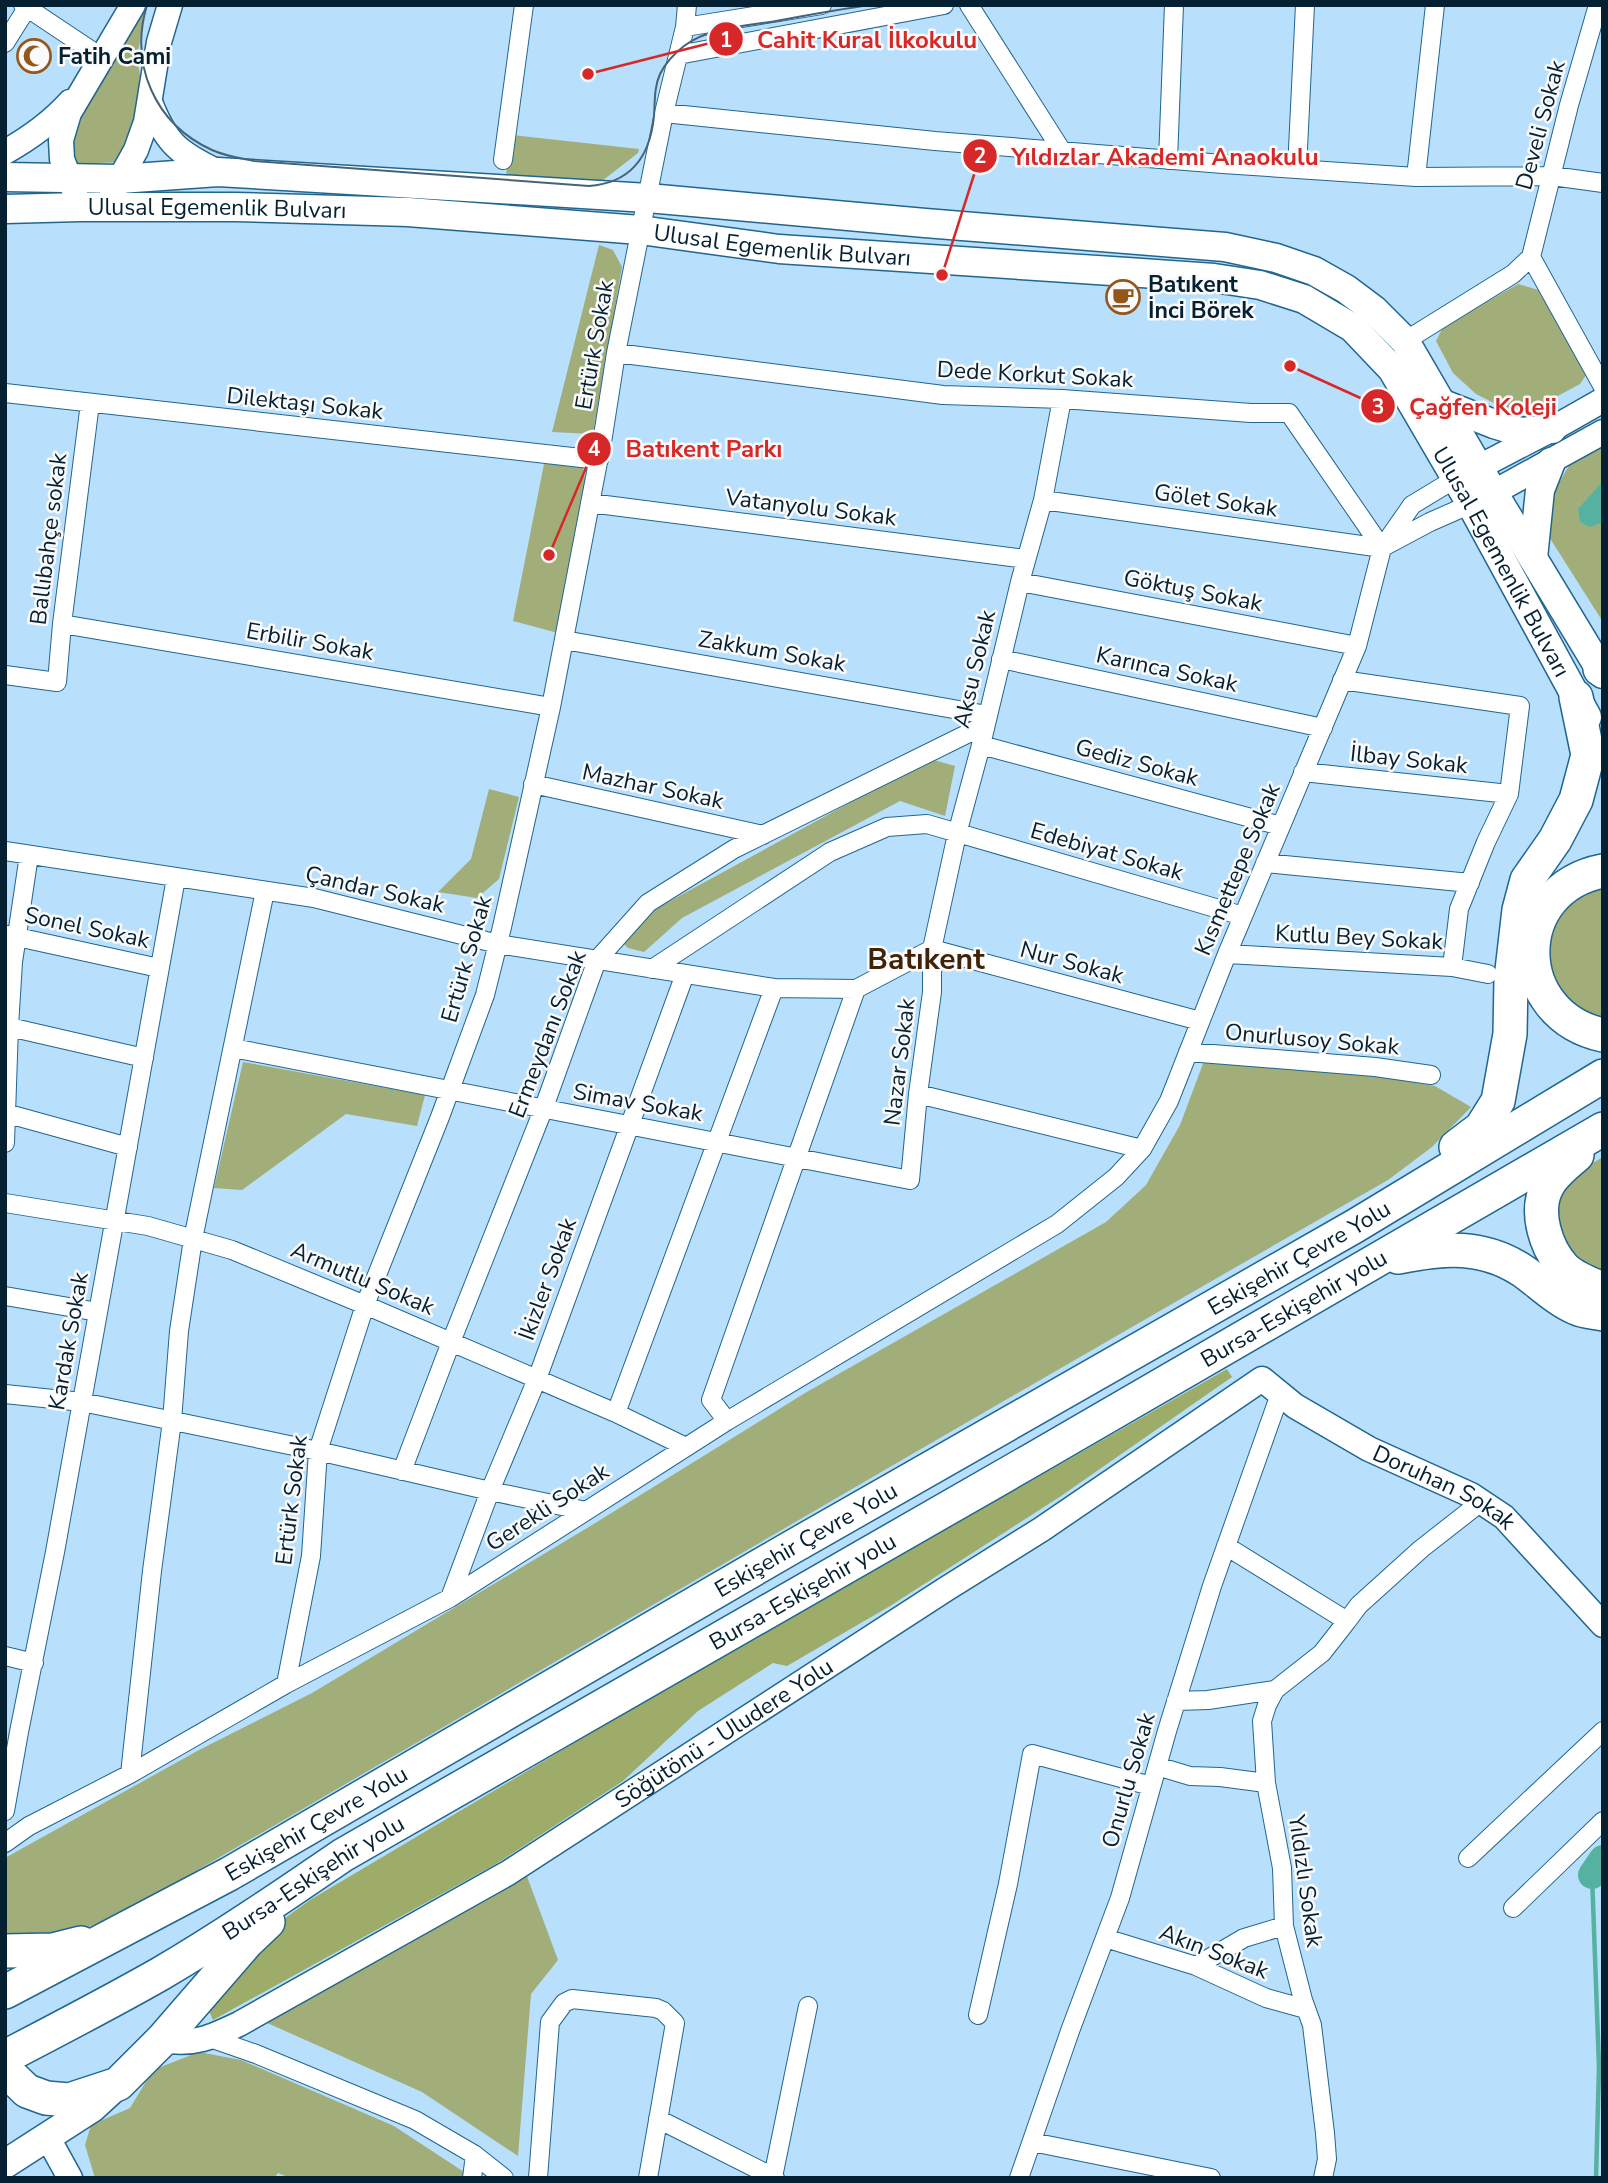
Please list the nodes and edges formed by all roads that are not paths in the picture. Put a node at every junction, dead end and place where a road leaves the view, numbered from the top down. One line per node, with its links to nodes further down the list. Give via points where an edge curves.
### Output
1 (132, 5): 16 (street)
2 (170, 5): 18 (street)
3 (524, 5): 22 (street)
4 (687, 5): 13 (street, Ertürk Sokak)
5 (822, 5): 13 (street)
6 (944, 5): 15 (street)
7 (968, 5): 20 (street)
8 (1174, 5): 23 (street)
9 (1305, 5): 24 (street)
10 (1435, 5): 29 (street)
11 (1598, 5): 26 (street, Develi Sokak)
12 (25, 7): 14 (street); 16 (street)
13 (685, 27): 15 (street, Ertürk Sokak)
14 (5, 43)
15 (678, 55): 19 (street, Ertürk Sokak)
16 (102, 57): 17 (street)
17 (87, 83): 21 (street, via 57,116); 28 (street, via 69,113 61,140)
18 (150, 102): 25 (street, via 162,131 174,145); 30 (street, via 136,150)
19 (664, 113): 20 (street); 32 (street, Ertürk Sokak)
20 (1062, 151): 23 (street)
21 (5, 152)
22 (503, 160)
23 (1168, 160): 24 (street)
24 (1297, 169): 29 (street)
25 (218, 172): 30 (main road, Ulusal Egemenlik Bulvarı); 32 (main road, Ulusal Egemenlik Bulvarı)
26 (1552, 176): 29 (street); 31 (street); 36 (street, Develi Sokak)
27 (5, 177): 28 (main road, Ulusal Egemenlik Bulvarı)
28 (68, 177): 30 (main road, Ulusal Egemenlik Bulvarı); 33 (street)
29 (1416, 177)
30 (120, 178): 33 (street)
31 (1603, 183)
32 (648, 198): 35 (street, Ertürk Sokak); 37 (main road, Ulusal Egemenlik Bulvarı, via 1225,247 1314,271 1374,310)
33 (93, 207): 34 (main road, Ulusal Egemenlik Bulvarı); 35 (main road, Ulusal Egemenlik Bulvarı, via 408,212)
34 (5, 209)
35 (640, 230): 38 (street, Ertürk Sokak); 49 (main road, Ulusal Egemenlik Bulvarı, via 779,249 1260,285 1304,299 1353,328 1392,369)
36 (1531, 257): 37 (street, via 1513,274); 39 (street)
37 (1405, 341): 44 (main road, Ulusal Egemenlik Bulvarı)
38 (616, 353): 41 (street, Dede Korkut Sokak, via 943,395); 47 (street, Ertürk Sokak)
39 (1603, 387)
40 (5, 393): 43 (street, Dilektaşı Sokak)
41 (1062, 399): 51 (street, Aksu Sokak); 53 (street, Dede Korkut Sokak, via 1289,413)
42 (1603, 400): 45 (street)
43 (90, 403): 47 (street, Dilektaşı Sokak); 57 (street, Ballıbahçe sokak)
44 (1443, 404): 45 (main road, via 1520,432); 49 (main road, Ulusal Egemenlik Bulvarı)
45 (1552, 429): 49 (street)
46 (1603, 432): 48 (street)
47 (598, 460): 52 (street, Ertürk Sokak)
48 (1550, 463): 50 (street); 54 (main road, via 1541,490)
49 (1467, 474): 50 (main road, Ulusal Egemenlik Bulvarı); 53 (street, via 1412,505)
50 (1483, 499): 53 (street); 54 (main road, Ulusal Egemenlik Bulvarı); 64 (main road, Ulusal Egemenlik Bulvarı)
51 (1043, 500): 53 (street, Gölet Sokak); 55 (street, Aksu Sokak)
52 (590, 503): 55 (street, Vatanyolu Sokak); 58 (street, Ertürk Sokak)
53 (1382, 548): 59 (street, Kısmettepe Sokak)
54 (1533, 558): 61 (main road, Ulusal Egemenlik Bulvarı)
55 (1027, 559): 56 (street, Aksu Sokak)
56 (1020, 582): 59 (street, Göktuş Sokak); 60 (street, Aksu Sokak)
57 (62, 624): 62 (street, Ballıbahçe sokak, via 57,682); 65 (street, Erbilir Sokak)
58 (564, 639): 65 (street, Ertürk Sokak); 66 (street, Zakkum Sokak)
59 (1357, 646): 63 (street, Kısmettepe Sokak)
60 (1001, 659): 66 (street, Aksu Sokak); 67 (street, Karınca Sokak)
61 (1602, 671)
62 (5, 675)
63 (1342, 680): 67 (street, Kısmettepe Sokak); 72 (street, via 1520,706)
64 (1576, 697): 69 (main road, Ulusal Egemenlik Bulvarı); 119 (highway, via 1588,755 1576,800 1527,880 1519,910 1510,1034 1498,1101 1482,1128)
65 (551, 707): 71 (street, Ertürk Sokak)
66 (981, 717): 68 (street, Aksu Sokak); 75 (street, Ermeydanı Sokak, via 915,758)
67 (1323, 728): 70 (street, Kısmettepe Sokak)
68 (981, 745): 73 (street, Gediz Sokak); 74 (street, Aksu Sokak)
69 (1603, 746)
70 (1303, 772): 72 (street, İlbay Sokak); 73 (street, Kısmettepe Sokak)
71 (533, 785): 75 (street, Mazhar Sokak); 85 (street, Ertürk Sokak)
72 (1509, 794): 81 (street)
73 (1281, 826): 78 (street, Kısmettepe Sokak)
74 (957, 834): 83 (street, Edebiyat Sokak); 86 (street, Aksu Sokak); 91 (street, via 927,824 887,827 830,852)
75 (763, 835): 88 (street, Ermeydanı Sokak, via 648,903)
76 (5, 851): 77 (street, Çandar Sokak)
77 (29, 855): 80 (street, Çandar Sokak); 84 (street)
78 (1265, 863): 81 (street); 83 (street, Kısmettepe Sokak)
79 (1603, 872): 98 (highway, via 1588,874 1559,891 1538,922 1532,957 1536,981 1553,1007 1587,1031)
80 (176, 878): 82 (street, Çandar Sokak); 90 (street, Kardak Sokak)
81 (1470, 883): 89 (street, via 1459,909)
82 (265, 891): 85 (street, Çandar Sokak, via 314,898); 99 (street)
83 (1243, 916): 87 (street, Kısmettepe Sokak)
84 (11, 936): 90 (street, Sonel Sokak); 97 (street)
85 (498, 944): 88 (street, Çandar Sokak); 104 (street, Ertürk Sokak, via 485,995)
86 (932, 949): 95 (street, Çandar Sokak); 96 (street, Nur Sokak); 105 (street, Nazar Sokak, via 932,992)
87 (1227, 954): 89 (street, Kutlu Bey Sokak); 96 (street, Kısmettepe Sokak)
88 (597, 960): 91 (street, Çandar Sokak); 106 (street, Ermeydanı Sokak)
89 (1452, 967): 93 (street, Kutlu Bey Sokak)
90 (159, 968): 101 (street, Kardak Sokak)
91 (652, 969): 92 (street, Çandar Sokak)
92 (685, 974): 94 (street, Çandar Sokak); 108 (street, İkizler Sokak)
93 (1488, 974)
94 (774, 988): 95 (street, Çandar Sokak); 110 (street)
95 (856, 989): 114 (street)
96 (1200, 1021): 100 (street, Kısmettepe Sokak)
97 (7, 1027): 101 (street); 107 (street)
98 (1603, 1035)
99 (233, 1048): 104 (street, Simav Sokak); 120 (street)
100 (1188, 1052): 102 (street, Onurlusoy Sokak); 113 (street, Kısmettepe Sokak, via 1169,1101)
101 (144, 1058): 112 (street, Kardak Sokak)
102 (1431, 1075)
103 (1603, 1076): 119 (highway, Eskişehir Çevre Yolu)
104 (449, 1092): 106 (street, Simav Sokak); 124 (street, Ertürk Sokak)
105 (918, 1094): 113 (street); 115 (street, Nazar Sokak)
106 (543, 1110): 108 (street, Simav Sokak); 127 (street, Ermeydanı Sokak)
107 (6, 1113): 111 (street); 112 (street)
108 (629, 1125): 110 (street, Simav Sokak); 128 (street, İkizler Sokak)
109 (1603, 1130): 121 (highway, Bursa-Eskişehir yolu); 122 (highway, via 1547,1187 1542,1226 1565,1270)
110 (716, 1141): 114 (street, Simav Sokak); 132 (street)
111 (5, 1143)
112 (128, 1147): 118 (street, Kardak Sokak)
113 (1142, 1149): 116 (street, Kısmettepe Sokak)
114 (797, 1157): 115 (street, Simav Sokak); 134 (street, via 711,1400)
115 (910, 1180)
116 (1102, 1190): 134 (street, Gerekli Sokak, via 1057,1224)
117 (5, 1203): 118 (street, Armutlu Sokak)
118 (114, 1222): 120 (street, Armutlu Sokak); 125 (street, Kardak Sokak)
119 (1355, 1226): 163 (highway, Eskişehir Çevre Yolu)
120 (193, 1239): 124 (street, Armutlu Sokak); 133 (street)
121 (1375, 1261): 126 (highway, via 1436,1250 1466,1250 1495,1257 1577,1308); 159 (highway, Bursa-Eskişehir yolu)
122 (1603, 1289)
123 (5, 1296): 125 (street)
124 (365, 1304): 127 (street, Armutlu Sokak); 136 (street, Ertürk Sokak)
125 (98, 1312): 131 (street, Kardak Sokak)
126 (1603, 1314)
127 (451, 1342): 128 (street, Armutlu Sokak); 137 (street, Ermeydanı Sokak)
128 (537, 1379): 132 (street, Armutlu Sokak); 138 (street, İkizler Sokak)
129 (1271, 1386): 139 (street, Doruhan Sokak, via 1295,1406 1370,1449); 141 (street, Onurlu Sokak); 171 (street, Söğütönü - Uludere Yolu, via 508,1873)
130 (5, 1394): 131 (street)
131 (82, 1402): 133 (street); 146 (street, Kardak Sokak)
132 (616, 1413): 135 (street, Armutlu Sokak)
133 (172, 1421): 136 (street); 153 (street)
134 (727, 1421): 135 (street, Gerekli Sokak)
135 (686, 1447): 140 (street, Gerekli Sokak)
136 (318, 1451): 137 (street); 147 (street, Ertürk Sokak, via 311,1556)
137 (402, 1471): 138 (street)
138 (490, 1491): 140 (street); 142 (street, İkizler Sokak)
139 (1480, 1502): 143 (street, Doruhan Sokak, via 1504,1517); 144 (street, via 1420,1549)
140 (586, 1511): 142 (street, Gerekli Sokak)
141 (1226, 1546): 144 (street); 149 (street, Onurlu Sokak)
142 (450, 1598): 147 (street, Gerekli Sokak)
143 (1599, 1613)
144 (1347, 1621): 148 (street, via 1322,1653)
145 (5, 1657): 146 (street)
146 (34, 1662): 150 (street, Kardak Sokak)
147 (286, 1685): 153 (street, Gerekli Sokak)
148 (1275, 1690): 149 (street); 154 (street, Yıldızlı Sokak, via 1262,1721)
149 (1177, 1701): 152 (street, Onurlu Sokak)
150 (12, 1731): 156 (street, Kardak Sokak)
151 (1603, 1731): 160 (street)
152 (1157, 1766): 154 (street, via 1190,1776); 155 (street, Onurlu Sokak)
153 (130, 1774): 158 (street, Gerekli Sokak)
154 (1266, 1783): 162 (street, Yıldızlı Sokak, via 1282,1868)
155 (1151, 1786): 164 (street, Onurlu Sokak); 170 (street, via 1032,1754)
156 (5, 1811)
157 (1603, 1821): 161 (street)
158 (5, 1843)
159 (343, 1854): 172 (highway, via 247,1942); 173 (highway, Bursa-Eskişehir yolu, via 161,1973)
160 (1468, 1858)
161 (1513, 1908)
162 (1284, 1926): 166 (street, via 1244,1938); 169 (street, Yıldızlı Sokak)
163 (115, 1936): 165 (highway, via 53,1950); 167 (highway, Eskişehir Çevre Yolu)
164 (1105, 1938): 166 (street, Akın Sokak); 178 (street, Onurlu Sokak)
165 (5, 1951)
166 (1196, 1966): 169 (street, Akın Sokak, via 1266,1998)
167 (5, 1992)
168 (808, 2006): 181 (street)
169 (1306, 2010): 189 (street, Yıldızlı Sokak, via 1312,2025 1325,2133)
170 (978, 2015)
171 (210, 2038): 172 (street, Söğütönü - Uludere Yolu, via 182,2044); 179 (street, via 415,2120)
172 (162, 2040): 175 (highway)
173 (5, 2057)
174 (5, 2070): 175 (highway, via 27,2091 46,2098 69,2100)
175 (118, 2084): 177 (main road)
176 (658, 2119): 181 (street); 185 (street, via 675,2023 656,2008 572,1999 550,2022); 186 (street)
177 (48, 2138): 180 (main road); 182 (street)
178 (1032, 2142): 187 (street, Onurlu Sokak); 188 (street)
179 (475, 2155): 183 (street); 184 (street)
180 (5, 2164)
181 (774, 2177)
182 (70, 2178)
183 (472, 2178)
184 (504, 2178)
185 (538, 2178)
186 (648, 2178)
187 (1019, 2178)
188 (1211, 2178)
189 (1323, 2178)

